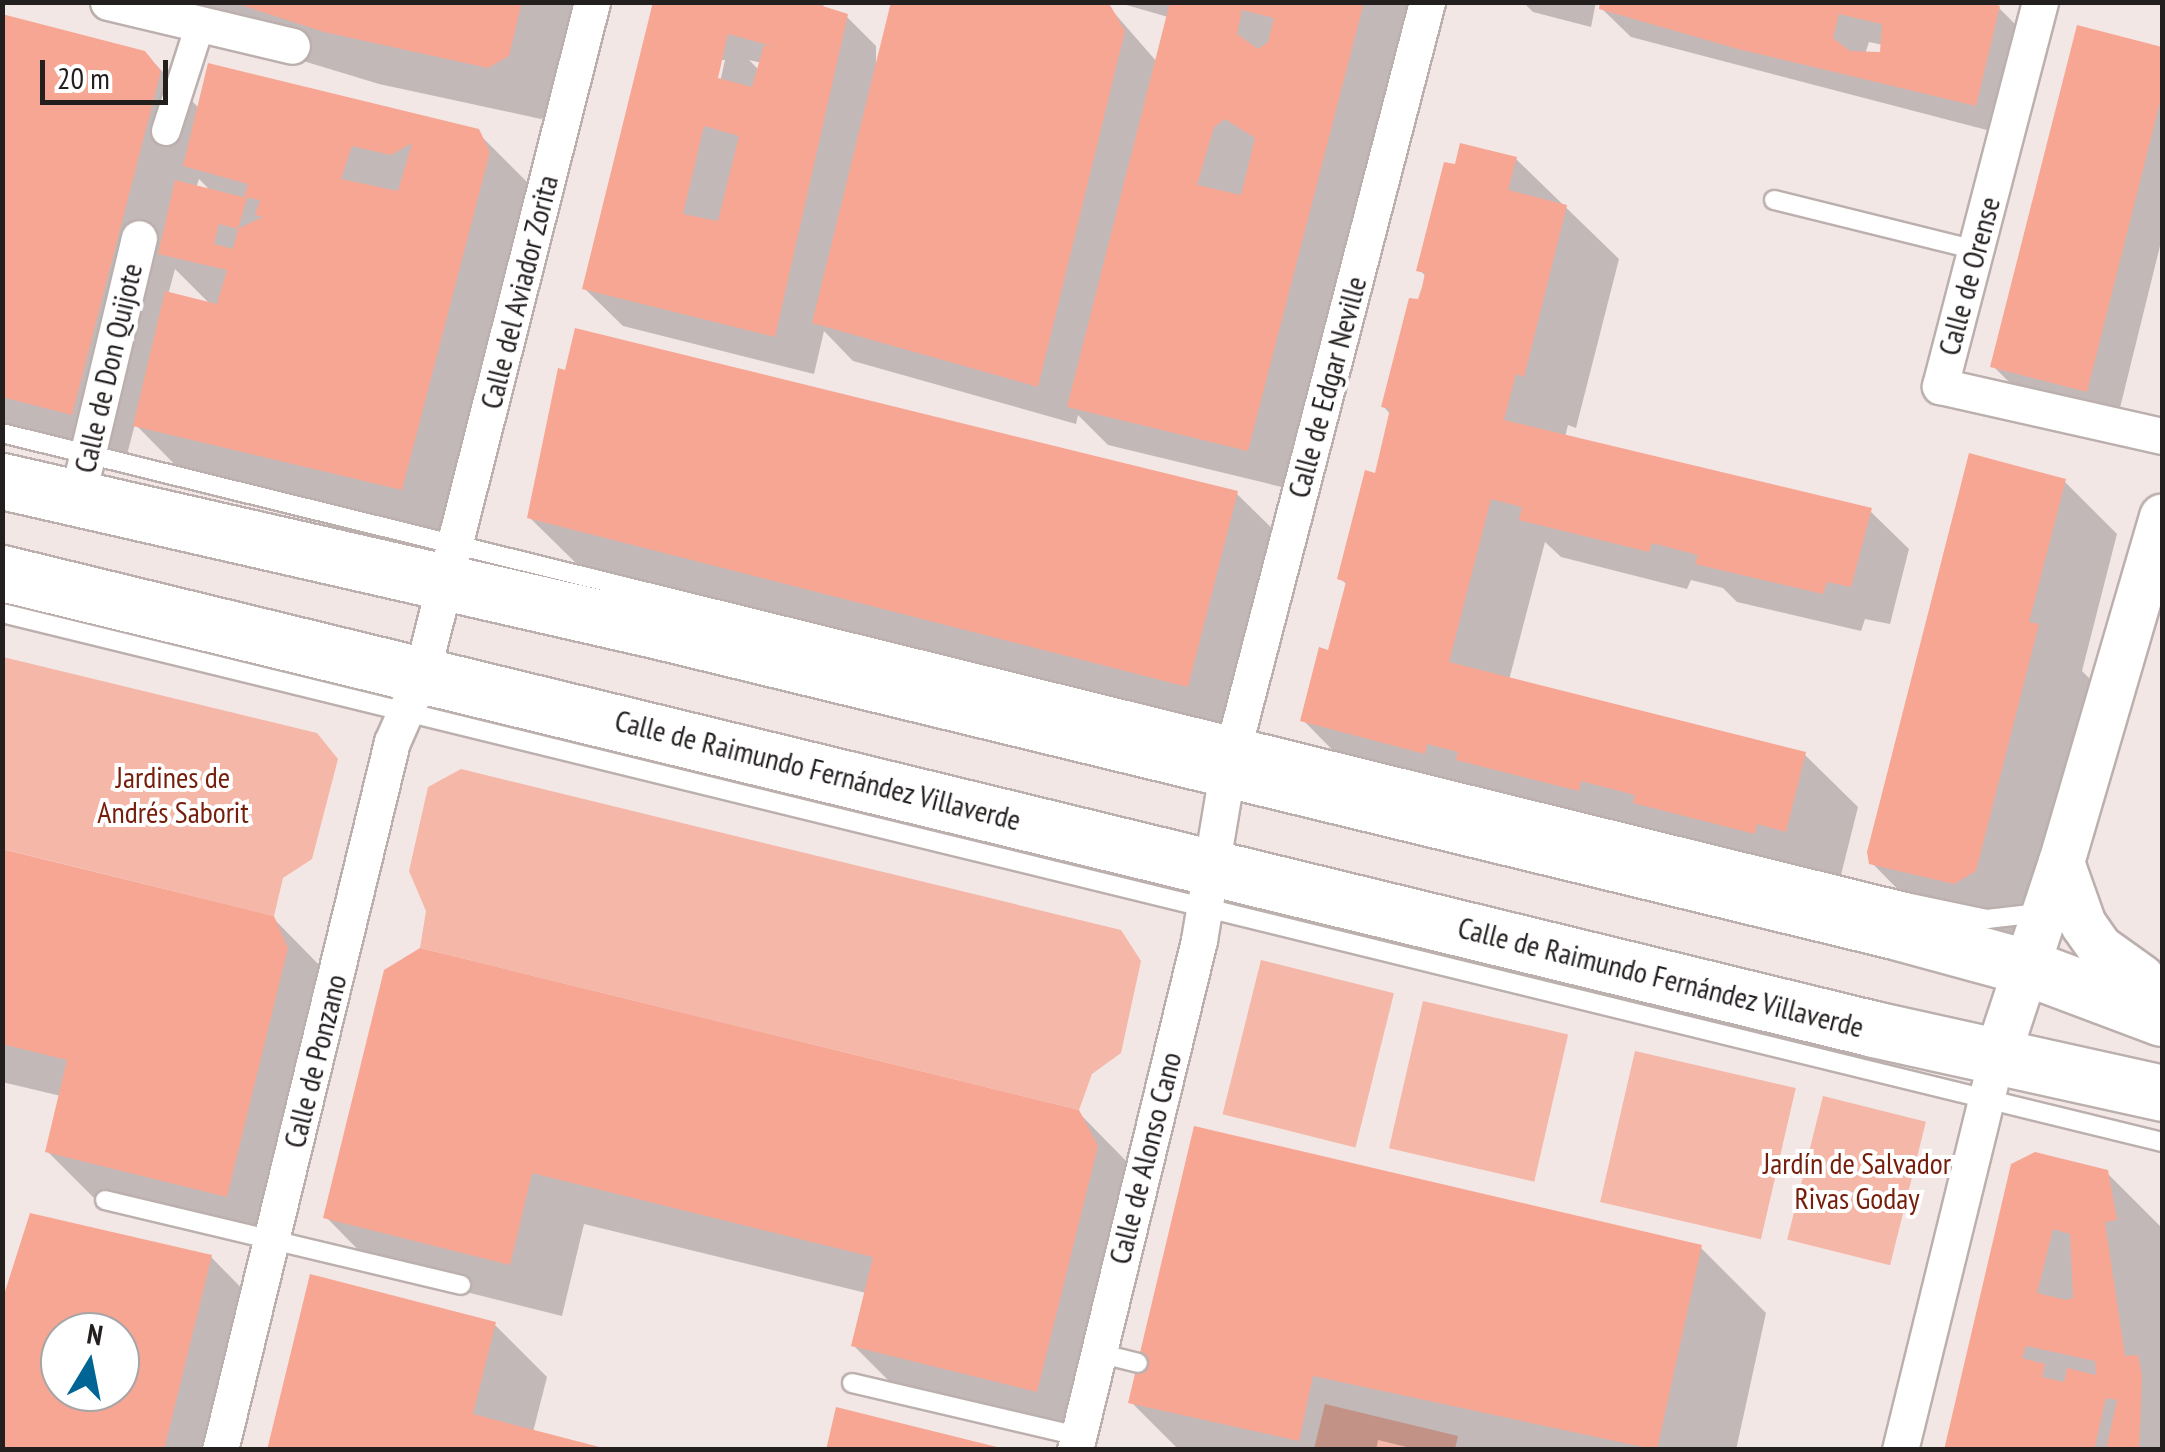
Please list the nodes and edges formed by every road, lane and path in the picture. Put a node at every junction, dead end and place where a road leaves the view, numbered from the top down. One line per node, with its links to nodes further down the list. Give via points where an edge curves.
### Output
1 (108, 2): 5 (street)
2 (592, 2): 16 (street, Calle del Aviador Zorita)
3 (1427, 2): 20 (street, Calle de Edgar Neville)
4 (2040, 2): 10 (street, Calle de Orense)
5 (203, 14): 6 (street); 7 (street)
6 (292, 46)
7 (166, 131)
8 (1774, 200): 10 (lane)
9 (139, 238): 13 (street, Calle de Don Quijote)
10 (1976, 250): 12 (street, Calle de Orense, via 1940,386)
11 (2, 433): 13 (lane)
12 (2162, 436)
13 (82, 476): 14 (main road); 16 (main road)
14 (2, 481)
15 (2162, 516): 21 (street)
16 (451, 562): 19 (street); 20 (main road)
17 (2, 573): 19 (main road, Calle de Raimundo Fernández Villaverde)
18 (2, 613): 19 (lane)
19 (412, 693): 22 (main road, Calle de Raimundo Fernández Villaverde); 32 (street, Calle de Ponzano)
20 (1232, 754): 22 (street); 23 (lane, via 1972,917 2014,919); 24 (main road)
21 (2061, 862): 23 (street); 25 (street, via 2091,935)
22 (1210, 887): 26 (main road, Calle de Raimundo Fernández Villaverde); 34 (street, Calle de Alonso Cano)
23 (2044, 911): 24 (street)
24 (2026, 967): 25 (main road); 26 (street)
25 (2155, 992)
26 (1990, 1078): 27 (main road, Calle de Raimundo Fernández Villaverde); 30 (lane); 39 (street)
27 (2108, 1085): 28 (main road, Calle de Raimundo Fernández Villaverde); 29 (street, Calle de Raimundo Fernández Villaverde)
28 (2162, 1093)
29 (2162, 1109)
30 (2162, 1142)
31 (105, 1200): 32 (lane)
32 (270, 1241): 33 (lane); 38 (street, Calle de Ponzano)
33 (461, 1285)
34 (1098, 1353): 35 (lane); 37 (street, Calle de Alonso Cano)
35 (1138, 1363)
36 (852, 1383): 37 (lane)
37 (1076, 1443)
38 (220, 1450)
39 (1900, 1450)

